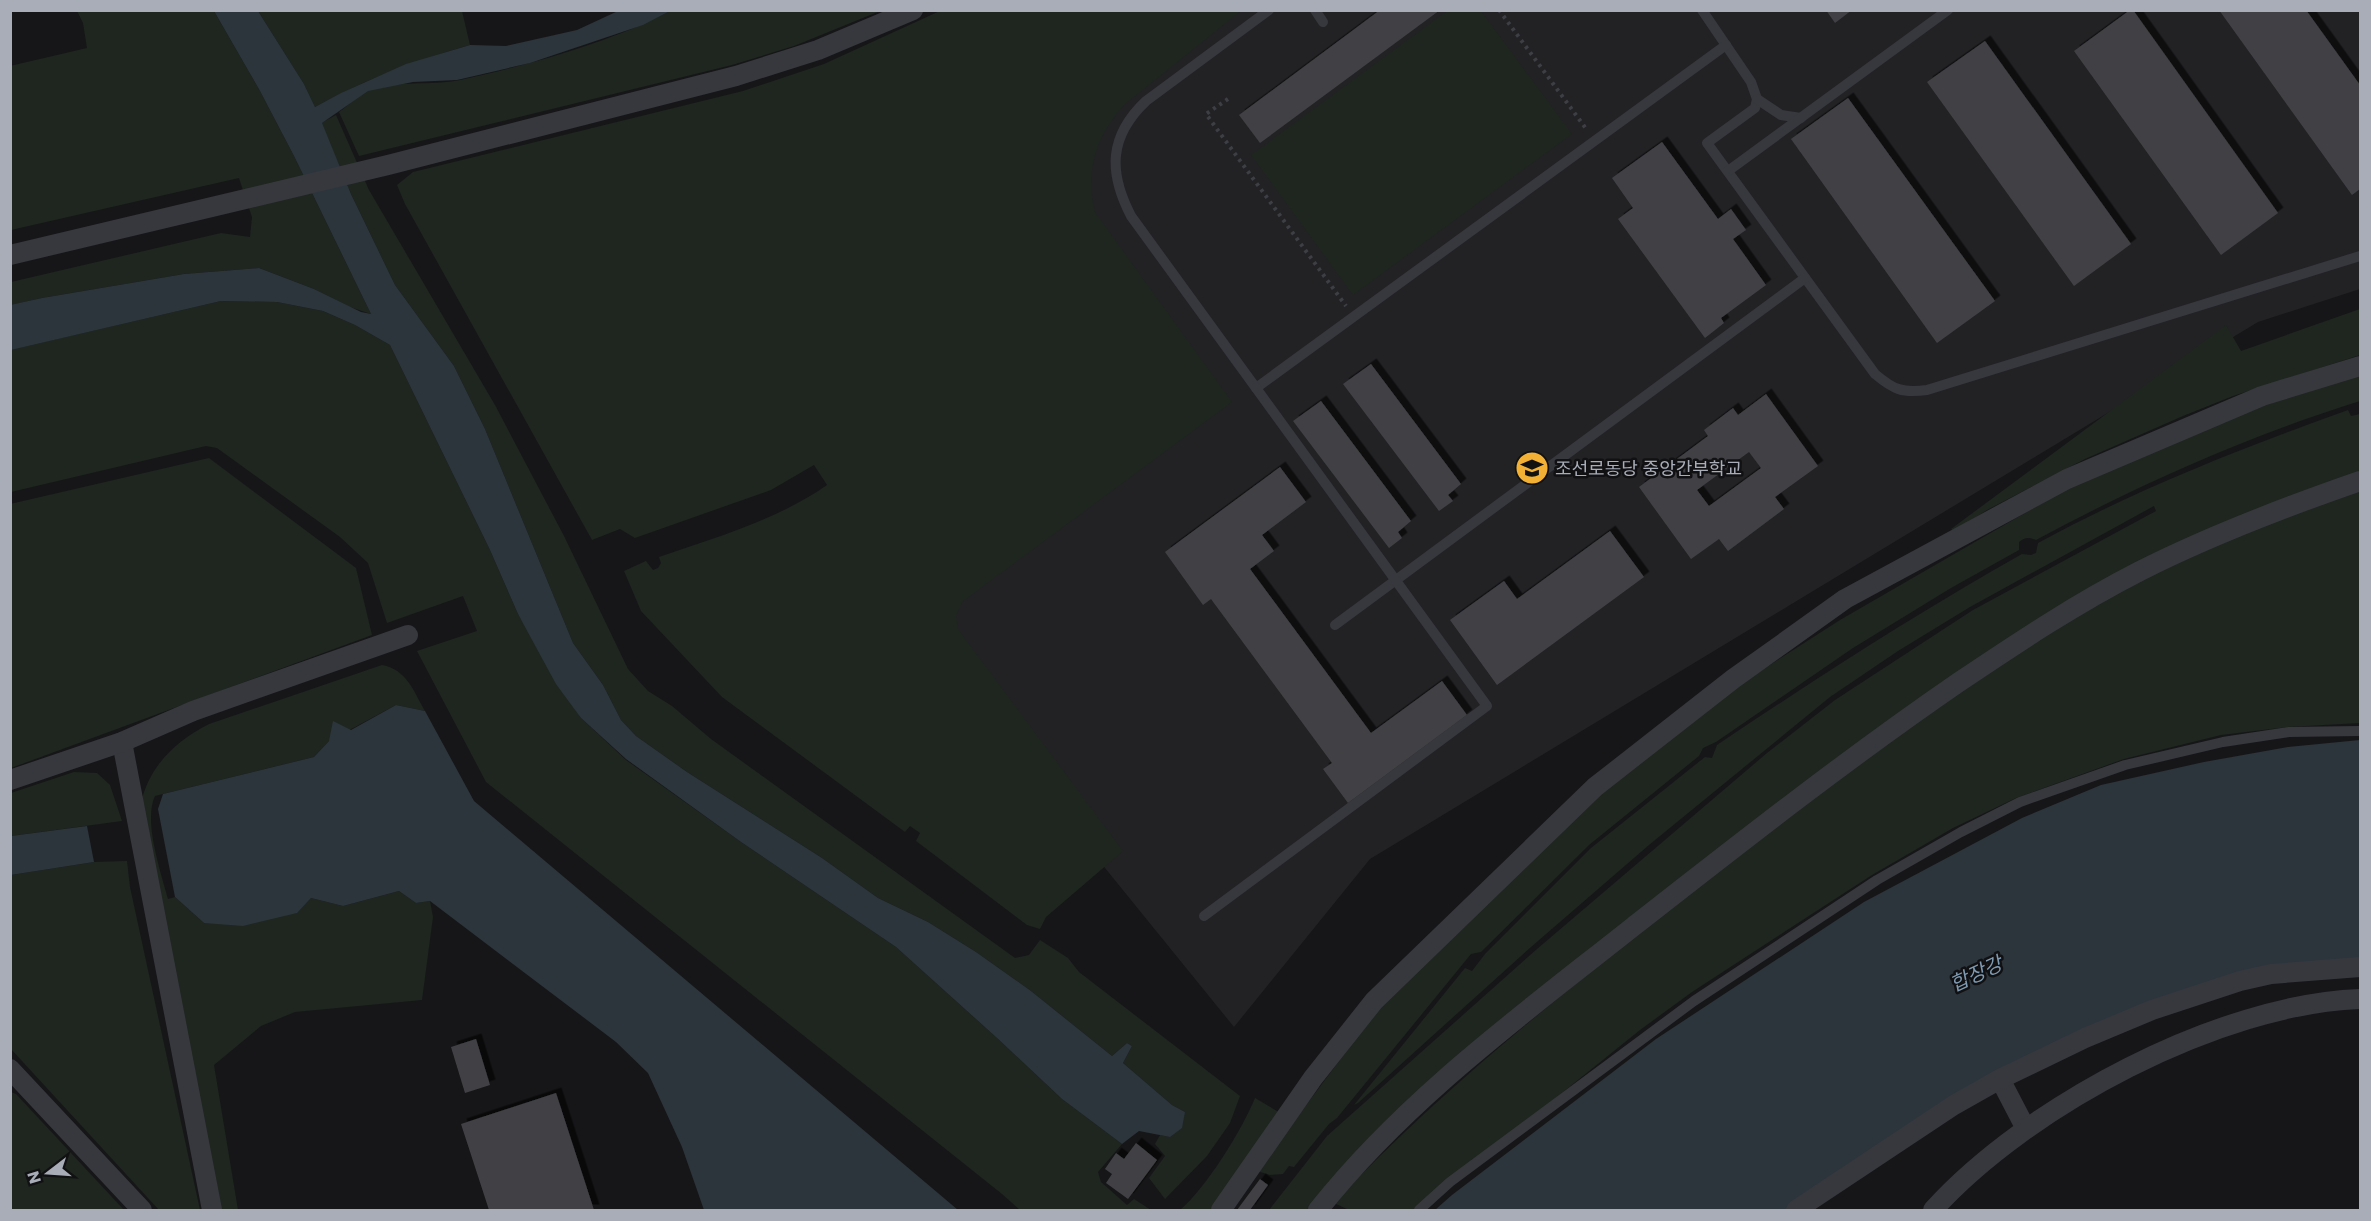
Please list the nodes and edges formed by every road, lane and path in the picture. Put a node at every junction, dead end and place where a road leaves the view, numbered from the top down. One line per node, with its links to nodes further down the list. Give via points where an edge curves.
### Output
1 (913, 10): 14 (street, via 818,50 736,76 388,165)
2 (1269, 10): 19 (lane, via 1146,100 1130,116 1115,159 1120,196 1131,216)
3 (1315, 10): 7 (lane)
4 (1499, 10): 12 (path)
5 (1702, 10): 8 (lane)
6 (1948, 10): 11 (lane)
7 (1323, 22)
8 (1726, 45): 10 (lane, via 1751,82); 12 (lane)
9 (1228, 99): 17 (path, via 1206,114)
10 (1757, 99): 11 (lane, via 1781,116); 13 (lane, via 1755,108 1707,143)
11 (1801, 118): 13 (lane)
12 (1594, 141): 17 (lane)
13 (1728, 171): 16 (lane)
14 (10, 255)
15 (2361, 256): 16 (lane, via 1908,393 1890,387 1875,374)
16 (1804, 278): 21 (lane)
17 (1354, 317): 19 (lane)
18 (2361, 366): 35 (street, via 2262,396 2067,479 1845,598 1733,679 1595,787 1374,1001 1313,1078)
19 (1256, 388): 21 (lane)
20 (2361, 481): 36 (street, via 2263,515 2137,572 2009,648 1875,740 1521,1015 1427,1094)
21 (1396, 580): 22 (lane); 27 (lane, via 1487,706)
22 (1335, 625)
23 (408, 635): 25 (street, via 193,711)
24 (2361, 731): 37 (lane, via 2289,732 2223,742 2125,765 2020,802 1961,832 1877,880 1694,1001 1450,1182)
25 (122, 741): 26 (street); 34 (street)
26 (10, 780)
27 (1204, 916)
28 (2361, 967): 31 (street, via 2271,974 2207,990 2085,1038)
29 (2361, 999): 32 (street, via 2286,1009 2218,1028 2094,1087)
30 (10, 1069): 33 (street)
31 (2000, 1079): 32 (street); 38 (street, via 1935,1117)
32 (2026, 1129): 39 (street)
33 (142, 1210)
34 (212, 1210)
35 (1221, 1210)
36 (1318, 1210)
37 (1419, 1210)
38 (1796, 1210)
39 (1933, 1210)

